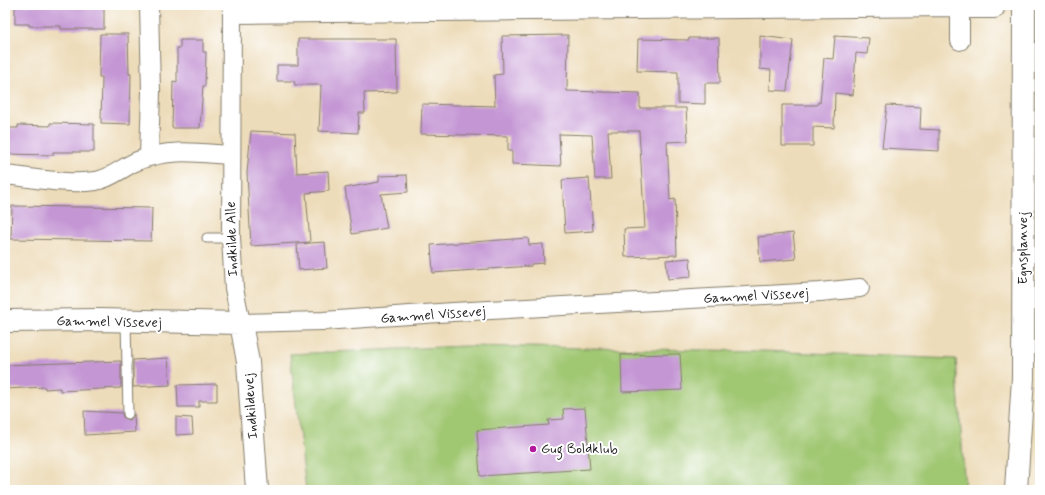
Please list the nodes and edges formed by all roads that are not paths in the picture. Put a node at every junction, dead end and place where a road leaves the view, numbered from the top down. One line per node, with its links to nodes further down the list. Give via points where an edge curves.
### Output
1 (149, 5): 8 (street)
2 (1024, 5): 18 (main road, Egnsplanvej, via 1023,378)
3 (995, 8): 5 (street)
4 (232, 9): 5 (street); 7 (street, Indkilde Alle)
5 (960, 9): 6 (street)
6 (960, 41)
7 (230, 155): 8 (street, via 178,151); 11 (street, Indkilde Alle)
8 (149, 156): 9 (street, via 124,170 98,180 75,182)
9 (5, 175)
10 (207, 238): 11 (lane)
11 (231, 238): 15 (street, Indkilde Alle, via 234,288)
12 (860, 288): 15 (street, Gammel Vissevej, via 323,321)
13 (5, 321): 14 (main road, Gammel Vissevej)
14 (126, 321): 15 (main road, Gammel Vissevej); 16 (lane)
15 (241, 323): 17 (main road, Indkildevej, via 248,362)
16 (128, 414)
17 (257, 490)
18 (1016, 490)

